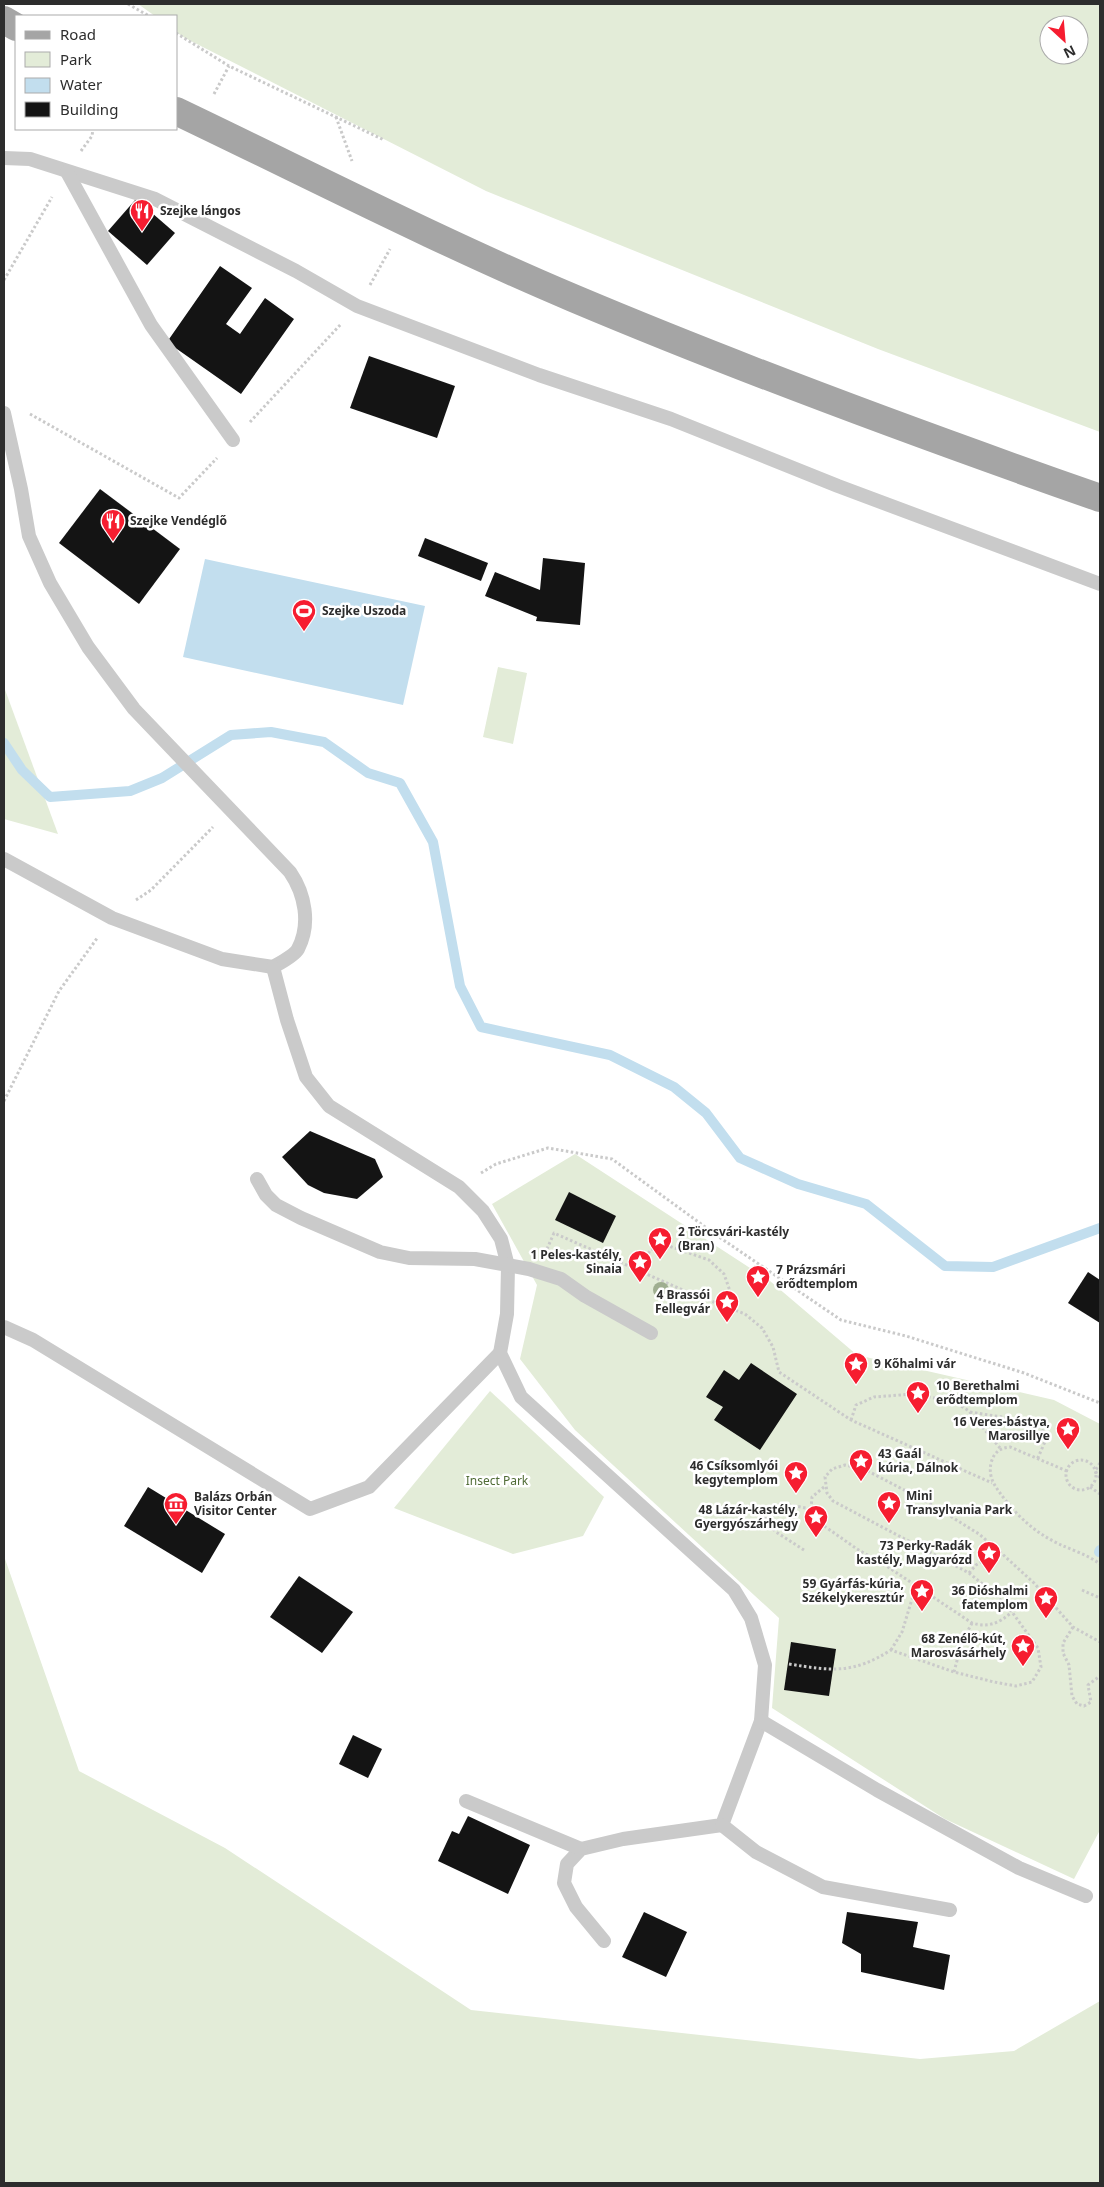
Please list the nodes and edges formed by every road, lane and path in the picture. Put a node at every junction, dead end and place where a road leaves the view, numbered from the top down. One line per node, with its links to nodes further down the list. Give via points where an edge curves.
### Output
1 (128, 4): 2 (path)
2 (147, 15)
3 (4, 20): 4 (main road)
4 (15, 26)
5 (178, 34): 7 (path, via 229,66)
6 (178, 112): 10 (main road)
7 (384, 140)
8 (4, 158): 9 (lane, via 30,160)
9 (67, 172): 11 (path); 12 (lane, via 155,199); 15 (lane, via 151,325)
10 (406, 222): 12 (path); 16 (main road, via 571,297 690,346)
11 (4, 280)
12 (357, 306): 15 (path); 17 (lane, via 539,375 671,419)
13 (4, 413): 18 (lane, via 29,536 50,583 88,647 134,709)
14 (29, 413): 15 (path, via 180,498)
15 (233, 440)
16 (1100, 498)
17 (1100, 584)
18 (231, 809): 20 (path, via 151,890); 21 (lane, via 290,872 298,884 306,912 297,951)
19 (4, 859): 20 (lane)
20 (112, 918): 21 (lane, via 222,959); 22 (path, via 59,991)
21 (273, 968): 24 (lane, via 306,1077 329,1106)
22 (4, 1101)
23 (257, 1179): 25 (lane, via 276,1205 380,1252 409,1258 448,1257)
24 (459, 1187): 25 (lane, via 483,1211 501,1239); 32 (path, via 496,1164 548,1148 612,1159 841,1320 906,1336 1024,1373)
25 (508, 1266): 26 (lane); 31 (lane, via 507,1314)
26 (537, 1272): 27 (path, via 554,1233); 30 (lane, via 561,1279)
27 (641, 1272): 28 (path); 28 (path, via 650,1250 666,1245 709,1260 724,1274 730,1291)
28 (724, 1306): 34 (path, via 745,1314 762,1328 773,1347 779,1372)
29 (4, 1327): 31 (lane, via 33,1340 310,1509 369,1487)
30 (651, 1333)
31 (500, 1353): 58 (lane, via 521,1397 734,1590 751,1618)
32 (1100, 1403)
33 (969, 1412): 34 (path, via 954,1402 913,1394 874,1397 856,1405); 35 (path); 36 (path, via 1039,1426 1047,1437)
34 (851, 1420): 41 (path)
35 (1000, 1448): 36 (path, via 1010,1447); 41 (path, via 992,1459)
36 (1038, 1460): 38 (path)
37 (1100, 1463): 39 (path)
38 (1066, 1471): 39 (path, via 1078,1460 1089,1462); 43 (path, via 1066,1478 1076,1489)
39 (1095, 1471): 40 (path); 43 (path, via 1096,1477)
40 (1100, 1478)
41 (992, 1483): 48 (path, via 1016,1514 1034,1530)
42 (824, 1487): 45 (path, via 812,1498); 47 (path, via 825,1477 832,1469 845,1465 864,1469 929,1503 979,1534); 49 (path, via 833,1501)
43 (1090, 1487): 44 (path)
44 (1100, 1494)
45 (811, 1509): 46 (path, via 785,1504 766,1507 765,1519 776,1532); 50 (path, via 817,1521)
46 (804, 1550)
47 (999, 1551): 49 (path); 55 (path, via 1034,1583)
48 (1100, 1564)
49 (969, 1573): 53 (path)
50 (916, 1586): 54 (path); 57 (path, via 902,1632)
51 (1082, 1590): 52 (path)
52 (1100, 1598)
53 (1012, 1612): 54 (path, via 997,1623 984,1627); 59 (path, via 1038,1648 1041,1667 1032,1682 1016,1686)
54 (972, 1623): 59 (path, via 962,1642)
55 (1073, 1627): 56 (path); 60 (path, via 1063,1643 1063,1653 1069,1665 1072,1696 1077,1704 1084,1706 1091,1702 1088,1685)
56 (1100, 1642)
57 (891, 1650): 58 (path, via 871,1663 832,1670 788,1664); 59 (path)
58 (765, 1665): 61 (lane)
59 (954, 1672)
60 (1100, 1676)
61 (761, 1721): 63 (lane); 65 (lane, via 877,1790 1019,1868)
62 (466, 1801): 64 (lane)
63 (722, 1825): 64 (lane); 66 (lane, via 756,1852 823,1887)
64 (581, 1849): 67 (lane, via 567,1864 564,1883 576,1907)
65 (1086, 1896)
66 (950, 1910)
67 (604, 1941)

